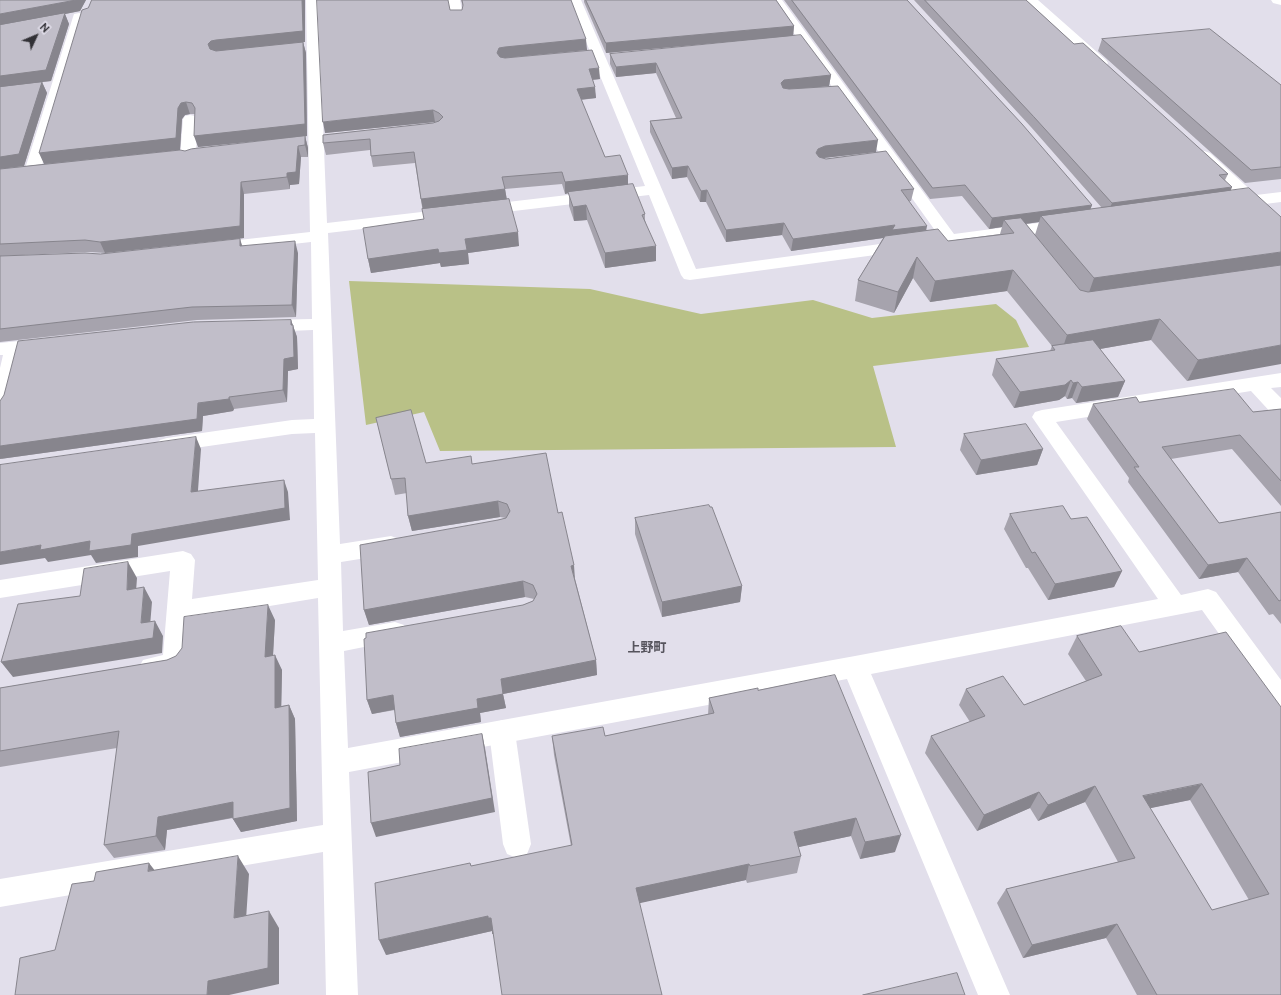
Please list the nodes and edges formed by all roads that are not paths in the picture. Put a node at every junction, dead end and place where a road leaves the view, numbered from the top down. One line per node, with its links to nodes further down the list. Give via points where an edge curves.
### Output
1 (312, 0): 31 (street, via 306,47 317,141)
2 (454, 0): 8 (street)
3 (576, 0): 13 (street)
4 (776, 0): 10 (street)
5 (1031, 0): 15 (street)
6 (1277, 0): 7 (street)
7 (1281, 1)
8 (457, 16)
9 (64, 19): 22 (street, via 84,13 50,88)
10 (804, 40): 11 (street); 16 (street)
11 (788, 41)
12 (583, 55): 13 (street)
13 (599, 57): 14 (street); 24 (street)
14 (616, 58)
15 (1113, 74)
16 (840, 90): 17 (street); 32 (street, via 881,156)
17 (825, 91)
18 (190, 119): 20 (street, via 195,155)
19 (1194, 148): 26 (street)
20 (172, 157)
21 (47, 170): 22 (street)
22 (32, 172): 23 (street)
23 (16, 174)
24 (654, 190): 31 (street); 32 (street, via 690,275)
25 (1281, 196): 26 (street)
26 (1253, 200): 27 (street); 29 (street)
27 (1215, 205)
28 (1087, 222): 30 (street)
29 (1281, 227)
30 (1020, 230): 32 (street); 33 (street)
31 (319, 232): 34 (street); 35 (street)
32 (950, 240)
33 (1034, 248)
34 (200, 250)
35 (322, 324): 36 (street); 43 (street)
36 (244, 326)
37 (62, 342): 38 (street)
38 (7, 348): 41 (street)
39 (1281, 380): 40 (street)
40 (1256, 384): 42 (street); 49 (street, via 1042,417)
41 (0, 407)
42 (1281, 411)
43 (325, 425): 44 (street, via 292,427); 46 (street)
44 (150, 447)
45 (415, 541): 46 (street)
46 (329, 556): 47 (street)
47 (330, 587): 50 (street); 52 (street)
48 (0, 588): 50 (street, via 183,560)
49 (1176, 606): 53 (street); 55 (street, via 1208,599)
50 (179, 611): 54 (street, via 175,663)
51 (417, 628): 52 (street)
52 (332, 644): 57 (street)
53 (855, 667): 56 (street); 62 (street)
54 (129, 671)
55 (1281, 700)
56 (502, 732): 57 (street); 59 (street)
57 (336, 762): 58 (street)
58 (338, 836): 60 (street); 61 (street)
59 (517, 844)
60 (0, 893)
61 (342, 995)
62 (994, 995)

